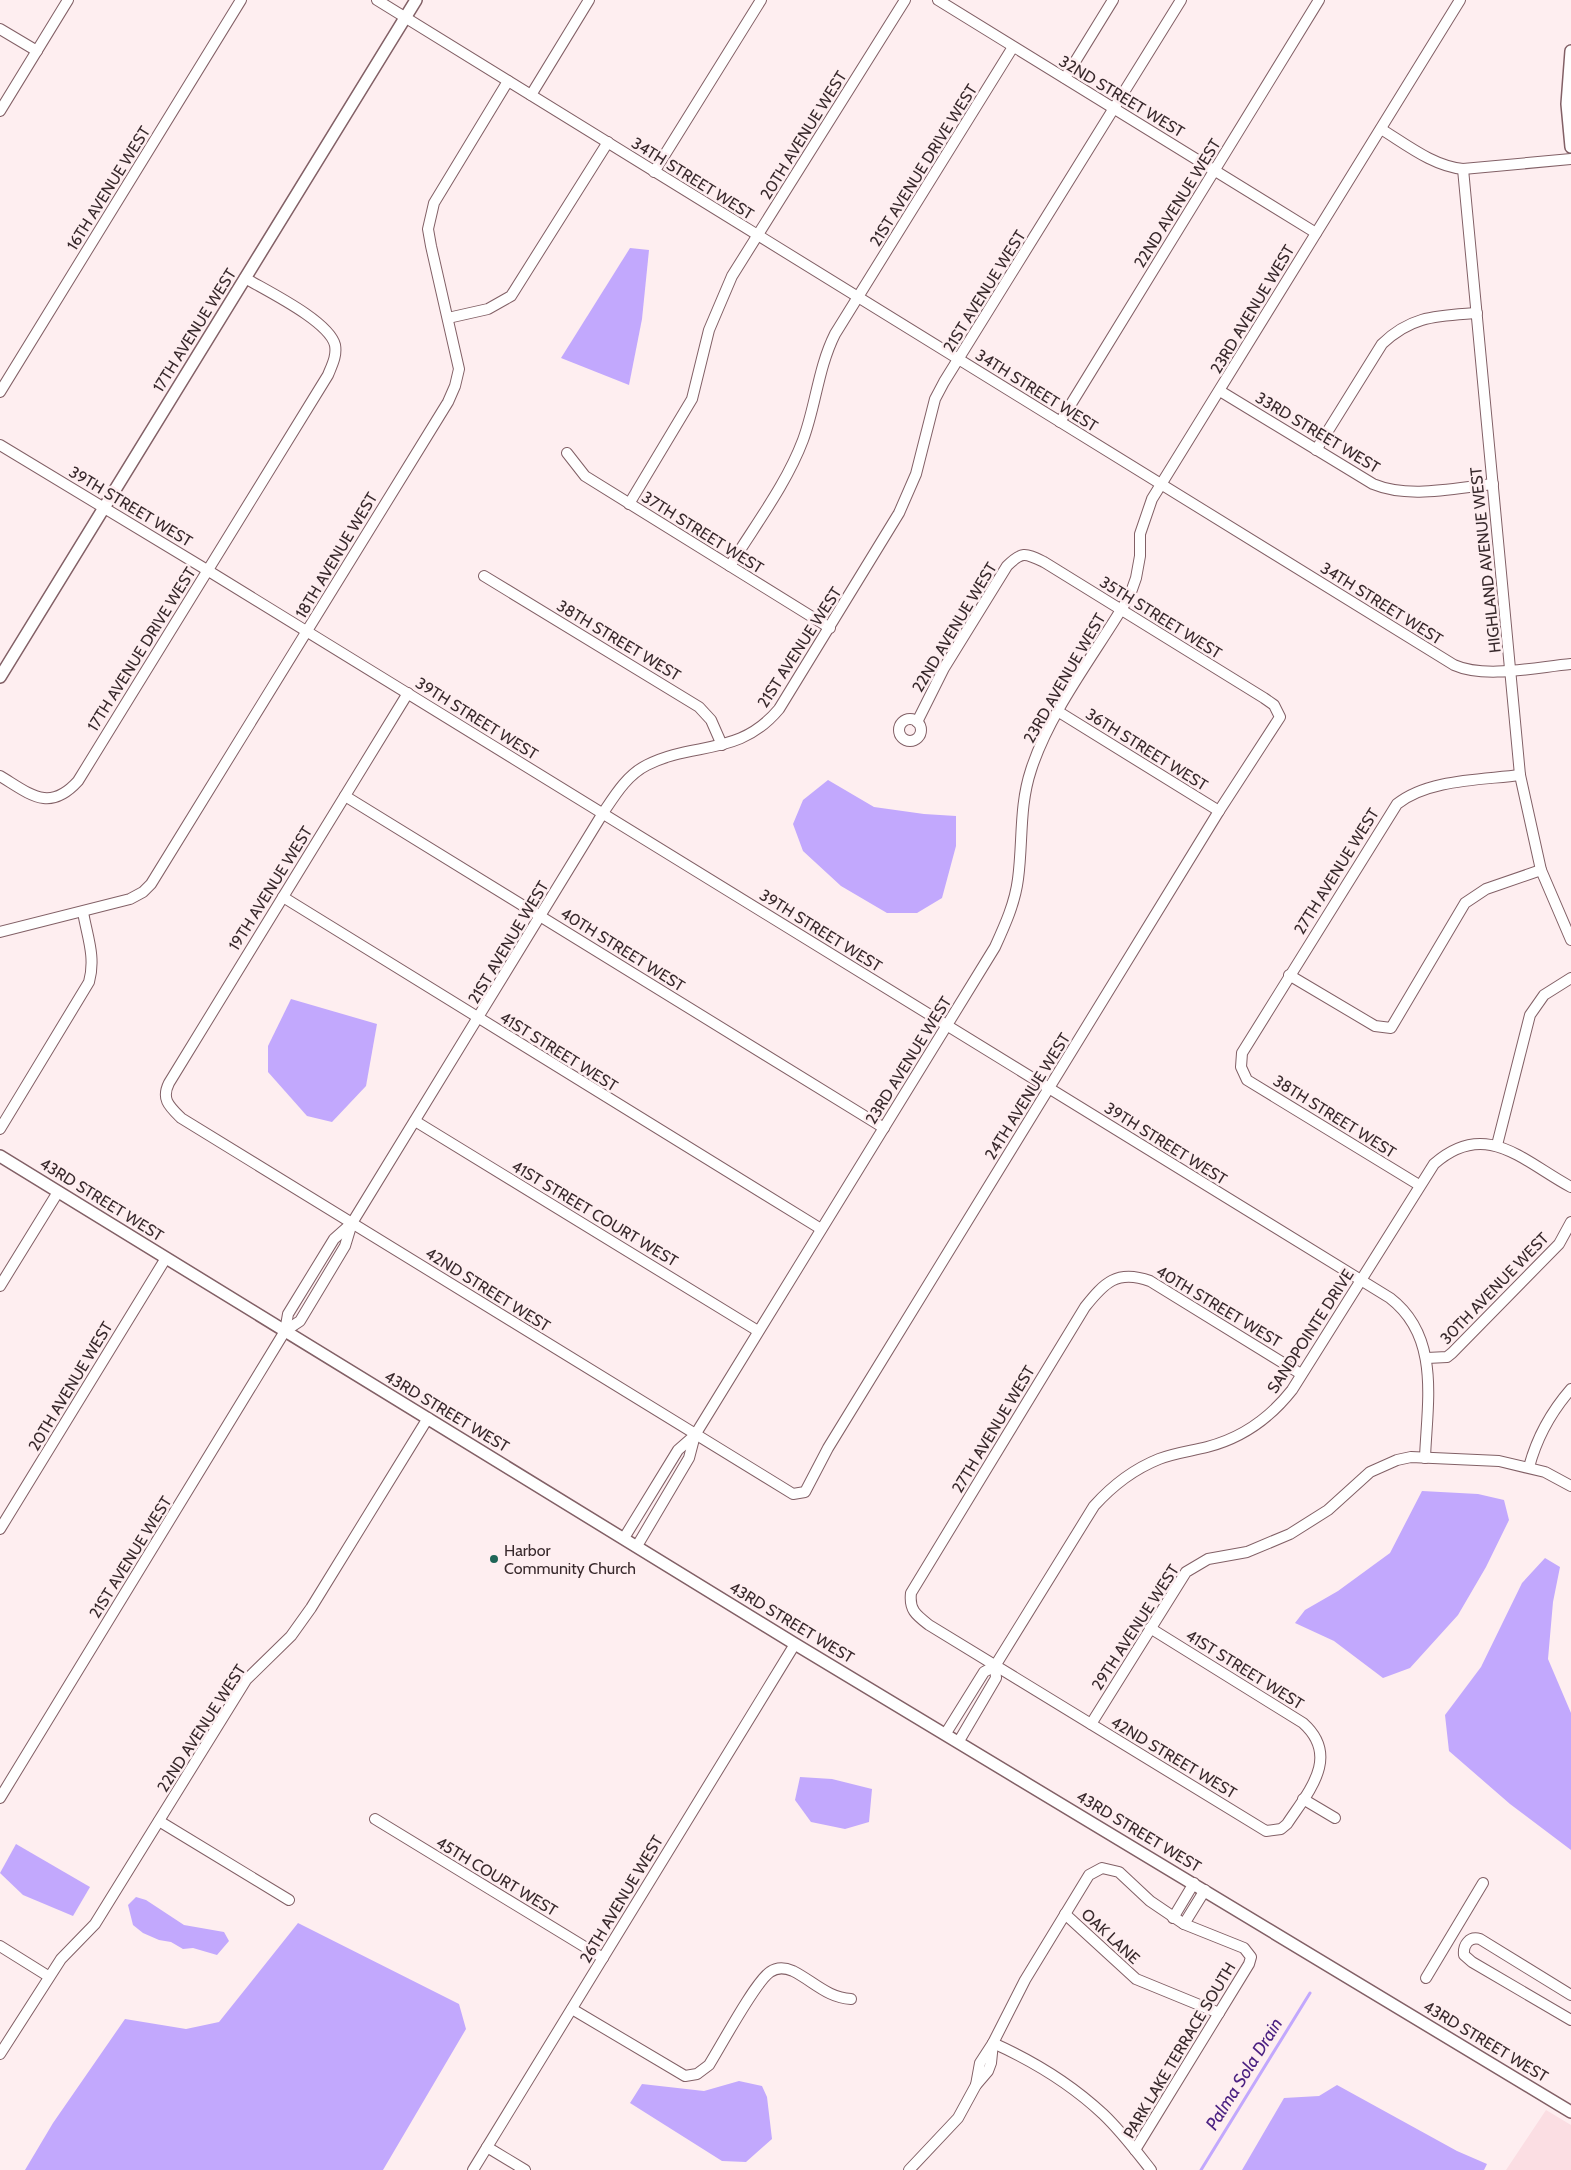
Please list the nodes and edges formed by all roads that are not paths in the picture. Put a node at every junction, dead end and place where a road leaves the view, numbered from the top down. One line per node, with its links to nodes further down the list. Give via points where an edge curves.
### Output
1 (68, 0): 16 (street)
2 (241, 0): 38 (street, 16TH AVENUE WEST)
3 (376, 0): 13 (street, 34TH STREET WEST)
4 (416, 0): 13 (street, 17TH AVENUE WEST)
5 (589, 0): 20 (street)
6 (761, 0): 29 (street)
7 (905, 0): 31 (street, 20TH AVENUE WEST)
8 (938, 0): 15 (street, 32ND STREET WEST)
9 (1112, 0): 18 (street)
10 (1181, 0): 21 (street, 21ST AVENUE WEST)
11 (1319, 0): 28 (street, 22ND AVENUE WEST)
12 (1460, 0): 23 (street, 23RD AVENUE WEST)
13 (406, 18): 19 (street, 34TH STREET WEST); 32 (street, 17TH AVENUE WEST)
14 (0, 28): 16 (street)
15 (1013, 47): 18 (street, 32ND STREET WEST); 33 (street, 21ST AVENUE DRIVE WEST)
16 (37, 51): 22 (street)
17 (1571, 51): 25 (street, via 1567,104)
18 (1065, 78): 21 (street, 32ND STREET WEST)
19 (508, 81): 20 (street, 34TH STREET WEST); 35 (street, 18TH AVENUE WEST, via 442,188 429,215 431,246)
20 (530, 95): 24 (street, 34TH STREET WEST)
21 (1116, 108): 28 (street, 32ND STREET WEST); 36 (street, 21ST AVENUE WEST)
22 (0, 111)
23 (1381, 129): 27 (street, via 1439,164); 30 (street, 23RD AVENUE WEST)
24 (608, 142): 29 (street, 34TH STREET WEST); 35 (street, via 511,296 488,309)
25 (1571, 147)
26 (1571, 159): 27 (street)
27 (1463, 169): 34 (street, HIGHLAND AVENUE WEST)
28 (1214, 170): 30 (street, 32ND STREET WEST); 39 (street, 22ND AVENUE WEST)
29 (654, 172): 31 (street, 34TH STREET WEST)
30 (1316, 234): 37 (street, 23RD AVENUE WEST)
31 (758, 236): 33 (street, 34TH STREET WEST); 45 (street, 20TH AVENUE WEST, via 732,276 715,313 692,399)
32 (246, 278): 46 (street, 17TH AVENUE WEST); 49 (street, 17TH AVENUE DRIVE WEST, via 326,330 334,342 335,355 328,374)
33 (858, 298): 36 (street, 34TH STREET WEST); 48 (street, 21ST AVENUE DRIVE WEST, via 826,353 812,411 794,461)
34 (1477, 313): 41 (street, via 1424,317 1390,336); 43 (street, HIGHLAND AVENUE WEST)
35 (448, 318): 53 (street, 18TH AVENUE WEST, via 459,369 456,386)
36 (959, 360): 39 (street, 34TH STREET WEST); 52 (street, 21ST AVENUE WEST, via 935,399 921,459 899,513)
37 (1220, 391): 41 (street, 33RD STREET WEST); 44 (street, 23RD AVENUE WEST)
38 (0, 392)
39 (1060, 422): 44 (street, 34TH STREET WEST)
40 (0, 445): 46 (street, 39TH STREET WEST)
41 (1316, 450): 43 (street, 33RD STREET WEST, via 1372,484 1401,492)
42 (567, 453): 45 (street, 37TH STREET WEST, via 585,476)
43 (1493, 484): 55 (street, HIGHLAND AVENUE WEST)
44 (1161, 485): 51 (street, 23RD AVENUE WEST, via 1143,521 1136,578); 55 (street, 34TH STREET WEST, via 1454,665 1475,671)
45 (630, 504): 48 (street, 37TH STREET WEST)
46 (104, 507): 49 (street, 39TH STREET WEST); 56 (street, 17TH AVENUE WEST)
47 (1023, 554): 51 (street, 35TH STREET WEST, via 1044,562); 60 (street, 22ND AVENUE WEST, via 1007,566 944,668)
48 (730, 566): 52 (street, 37TH STREET WEST)
49 (208, 570): 53 (street, 39TH STREET WEST); 63 (street, 17TH AVENUE DRIVE WEST, via 78,781 66,794 52,799 40,798)
50 (484, 576): 61 (street, 38TH STREET WEST, via 699,707 711,720)
51 (1122, 610): 58 (street, 23RD AVENUE WEST); 59 (street, 35TH STREET WEST, via 1264,698)
52 (830, 628): 61 (street, 21ST AVENUE WEST, via 774,715 761,728)
53 (307, 631): 57 (street, 39TH STREET WEST); 69 (street, 18TH AVENUE WEST, via 151,884 130,899)
54 (1571, 664): 55 (street, 34TH STREET WEST)
55 (1511, 669): 62 (street, HIGHLAND AVENUE WEST)
56 (0, 677)
57 (408, 693): 64 (street, 19TH AVENUE WEST); 66 (street, 39TH STREET WEST)
58 (1059, 712): 65 (street, 36TH STREET WEST); 76 (street, 23RD AVENUE WEST, via 1037,753 1026,787 1018,881 1011,910 995,947)
59 (1279, 712): 65 (street, 24TH AVENUE WEST, via 1276,725)
60 (917, 722)
61 (722, 745): 66 (street, 21ST AVENUE WEST, via 646,765 627,780)
62 (1520, 775): 67 (street, HIGHLAND AVENUE WEST); 73 (street, 27TH AVENUE WEST, via 1428,787 1406,796)
63 (0, 776)
64 (345, 796): 68 (street, 19TH AVENUE WEST); 70 (street, 40TH STREET WEST)
65 (1219, 811): 78 (street, 24TH AVENUE WEST)
66 (603, 813): 70 (street, 21ST AVENUE WEST); 76 (street, 39TH STREET WEST)
67 (1541, 870): 72 (street, HIGHLAND AVENUE WEST); 73 (street, via 1486,889 1465,903 1391,1028 1375,1026)
68 (282, 897): 75 (street, 41ST STREET WEST); 79 (street, 19TH AVENUE WEST, via 169,1083 164,1092)
69 (83, 912): 71 (street, 18TH AVENUE WEST); 82 (street, via 92,961 90,982)
70 (541, 916): 75 (street, 21ST AVENUE WEST); 81 (street, 40TH STREET WEST)
71 (0, 932)
72 (1571, 940)
73 (1290, 975): 77 (street, 27TH AVENUE WEST, via 1242,1053)
74 (1571, 978): 83 (street, via 1544,995 1530,1016)
75 (478, 1019): 80 (street, 21ST AVENUE WEST); 90 (street, 41ST STREET WEST)
76 (947, 1025): 78 (street, 39TH STREET WEST); 81 (street, 23RD AVENUE WEST)
77 (1240, 1067): 85 (street, 38TH STREET WEST, via 1247,1080)
78 (1050, 1089): 93 (street, 39TH STREET WEST); 105 (street, 24TH AVENUE WEST, via 828,1448 808,1489)
79 (166, 1101): 89 (street, 42ND STREET WEST, via 181,1118)
80 (415, 1121): 89 (street, 21ST AVENUE WEST); 96 (street, 41ST STREET COURT WEST)
81 (884, 1128): 90 (street, 23RD AVENUE WEST)
82 (0, 1129)
83 (1497, 1145): 85 (street, SANDPOINTE DRIVE, via 1473,1144 1450,1153 1434,1164); 86 (street, SANDPOINTE DRIVE)
84 (0, 1156): 87 (street, 43RD STREET WEST)
85 (1419, 1185): 93 (street, SANDPOINTE DRIVE)
86 (1571, 1187)
87 (58, 1192): 91 (street, 43RD STREET WEST); 94 (street)
88 (1571, 1222): 97 (street, 30TH AVENUE WEST, via 1559,1244 1452,1353 1447,1357)
89 (352, 1223): 95 (street, 21ST AVENUE WEST, via 334,1239 288,1314); 101 (street, 42ND STREET WEST)
90 (821, 1229): 96 (street, 23RD AVENUE WEST)
91 (166, 1258): 95 (street, 43RD STREET WEST); 106 (street, 20TH AVENUE WEST)
92 (1118, 1278): 98 (street, 40TH STREET WEST, via 1132,1276 1150,1280); 109 (street, 27TH AVENUE WEST, via 1106,1283 1085,1307 912,1590)
93 (1361, 1280): 97 (street, 39TH STREET WEST, via 1396,1302 1410,1318); 98 (street, SANDPOINTE DRIVE)
94 (0, 1286)
95 (285, 1331): 100 (street, 43RD STREET WEST); 116 (street, 21ST AVENUE WEST)
96 (758, 1331): 101 (street, 23RD AVENUE WEST)
97 (1427, 1358): 102 (street, 39TH STREET WEST)
98 (1301, 1374): 112 (street, SANDPOINTE DRIVE, via 1278,1408 1261,1422 1221,1443 1150,1463 1107,1493 1088,1515)
99 (1571, 1390): 103 (street, via 1546,1424)
100 (428, 1418): 107 (street, 43RD STREET WEST); 120 (street, 22ND AVENUE WEST, via 312,1608 291,1636 246,1680)
101 (695, 1435): 105 (street, 42ND STREET WEST, via 793,1494); 107 (street, 23RD AVENUE WEST, via 678,1450); 108 (street, 23RD AVENUE WEST, via 689,1458)
102 (1425, 1458): 103 (street, via 1499,1461); 110 (street, 29TH AVENUE WEST, via 1411,1457 1383,1464 1328,1510 1290,1534 1247,1552 1208,1559 1193,1566 1181,1578)
103 (1529, 1466): 104 (street)
104 (1571, 1486)
105 (800, 1493)
106 (0, 1529)
107 (624, 1538): 108 (street, 43RD STREET WEST)
108 (637, 1546): 111 (street, 43RD STREET WEST)
109 (911, 1606): 112 (street, 42ND STREET WEST, via 914,1614 929,1625)
110 (1150, 1628): 113 (street, 29TH AVENUE WEST); 117 (street, 41ST STREET WEST, via 1303,1723 1318,1741 1320,1751 1319,1771)
111 (795, 1644): 114 (street, 43RD STREET WEST); 131 (street, 26TH AVENUE WEST)
112 (995, 1666): 113 (street, 42ND STREET WEST); 114 (street, SANDPOINTE DRIVE, via 984,1672); 115 (street, SANDPOINTE DRIVE, via 996,1678)
113 (1091, 1724): 117 (street, 42ND STREET WEST, via 1266,1831 1275,1831 1288,1824)
114 (946, 1734): 115 (street, 43RD STREET WEST)
115 (959, 1741): 121 (street, 43RD STREET WEST)
116 (0, 1798)
117 (1303, 1799): 118 (street)
118 (1335, 1818)
119 (375, 1819): 131 (street, 45TH COURT WEST)
120 (159, 1821): 124 (street); 132 (street, 22ND AVENUE WEST, via 95,1924)
121 (1194, 1883): 123 (street, 43RD STREET WEST); 126 (street)
122 (1483, 1883): 128 (street)
123 (1205, 1890): 127 (street); 141 (street, 43RD STREET WEST)
124 (289, 1900)
125 (1066, 1914): 126 (street, via 1089,1875 1108,1868 1118,1872); 137 (street, OAK LANE, via 1136,1979); 139 (street, via 1025,1980)
126 (1174, 1918): 127 (street)
127 (1184, 1924): 137 (street, PARK LAKE TERRACE SOUTH, via 1230,1941 1248,1951 1251,1957)
128 (1452, 1935): 129 (street); 133 (street)
129 (1465, 1944): 134 (street, via 1473,1938 1480,1939); 138 (street, via 1466,1958)
130 (0, 1946): 132 (street)
131 (603, 1958): 136 (street, 26TH AVENUE WEST)
132 (48, 1976): 140 (street, 22ND AVENUE WEST)
133 (1426, 1978)
134 (1571, 1995)
135 (852, 1999): 136 (street, via 837,1997 792,1971 777,1969 764,1977 709,2065 697,2074 685,2076)
136 (572, 2009): 142 (street, 26TH AVENUE WEST)
137 (1219, 2013): 143 (street, PARK LAKE TERRACE SOUTH)
138 (1571, 2020)
139 (993, 2043): 143 (street, via 1080,2096 1105,2116); 146 (street, via 980,2063 976,2085 958,2118)
140 (0, 2054)
141 (1571, 2112)
142 (487, 2147): 144 (street, 26TH AVENUE WEST); 145 (street)
143 (1135, 2150): 147 (street, PARK LAKE TERRACE SOUTH)
144 (473, 2170)
145 (525, 2170)
146 (909, 2170)
147 (1151, 2170)

